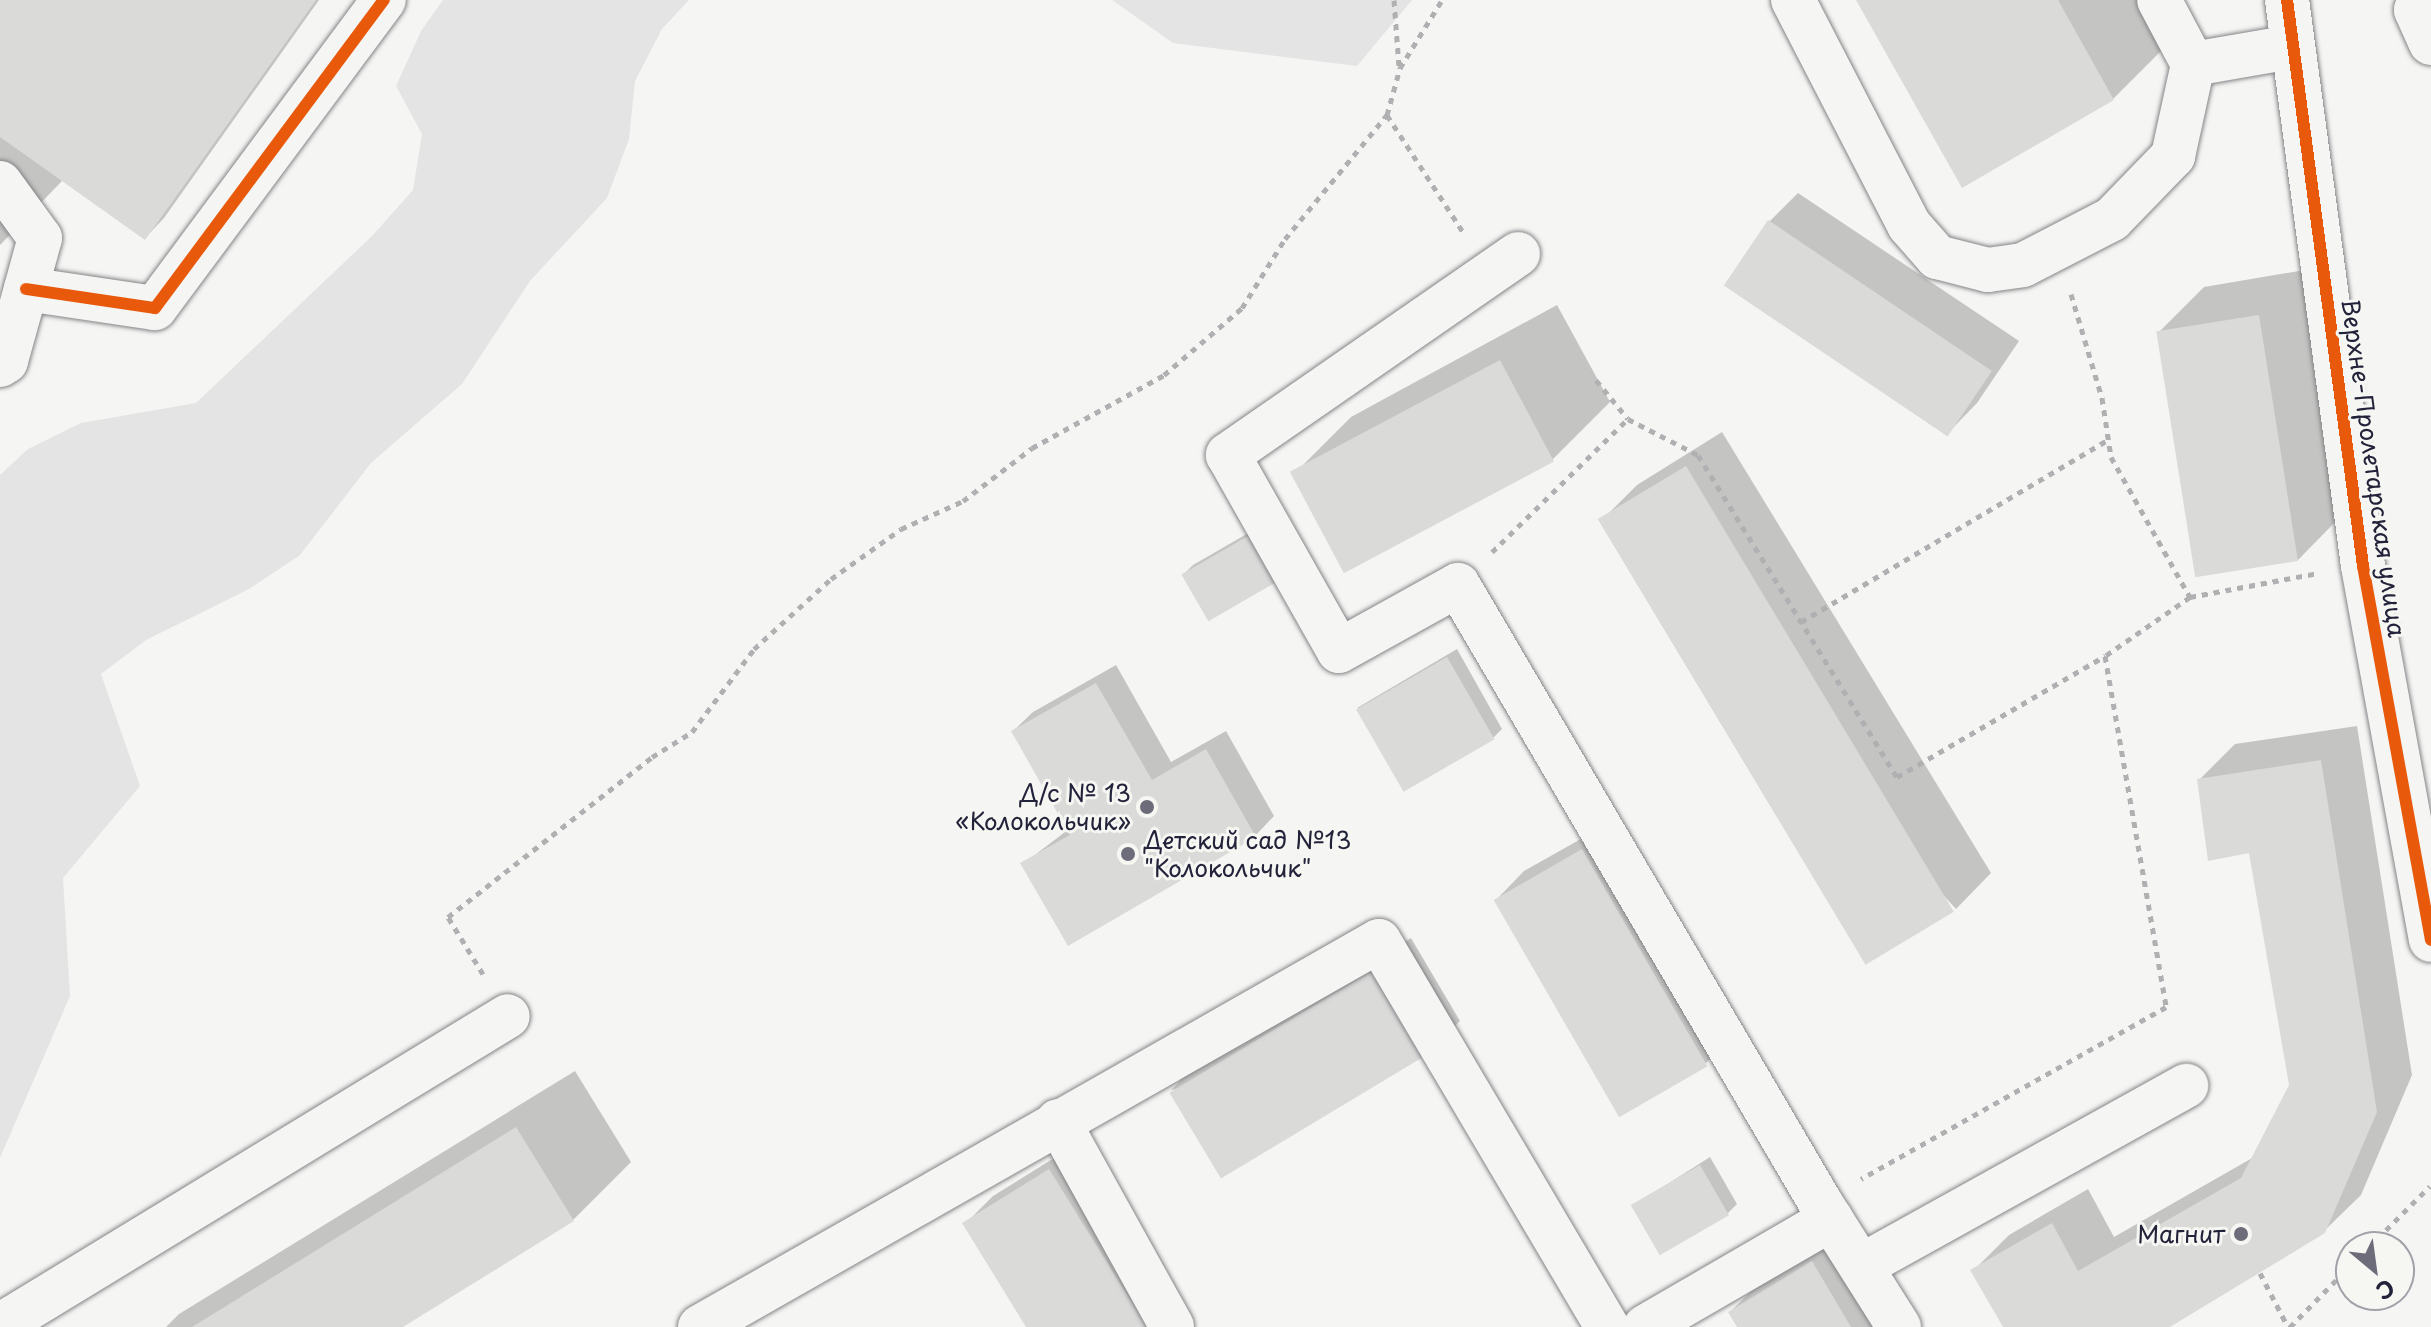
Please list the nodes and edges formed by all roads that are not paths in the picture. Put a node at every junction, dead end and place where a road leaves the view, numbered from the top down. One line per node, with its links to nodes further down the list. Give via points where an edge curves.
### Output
1 (384, 0): 11 (street, via 155,308)
2 (1793, 0): 8 (street, via 1909,225 1937,257 1988,270 2023,265 2112,219 2173,156)
3 (2159, 0): 8 (street)
4 (2287, 0): 7 (street, Верхне-Пролетарская улица)
5 (2431, 2): 6 (street, via 2416,10)
6 (2431, 43)
7 (2291, 47): 8 (street); 13 (street, Верхне-Пролетарская улица, via 2363,566)
8 (2193, 64)
9 (0, 183): 11 (street, via 40,238)
10 (1504, 264): 18 (street, via 1228,455 1339,651 1458,585)
11 (26, 289): 12 (street, via 6,361)
12 (0, 365)
13 (2419, 800): 14 (street, Верхне-Пролетарская улица)
14 (2431, 940)
15 (508, 1016): 20 (street)
16 (2186, 1086): 19 (street)
17 (1058, 1121): 21 (street); 22 (street); 23 (street, via 1379,941)
18 (1826, 1211): 19 (street); 24 (street)
19 (1861, 1266): 25 (street)
20 (5, 1327)
21 (700, 1327)
22 (1172, 1327)
23 (1607, 1327)
24 (1645, 1327)
25 (1899, 1327)

